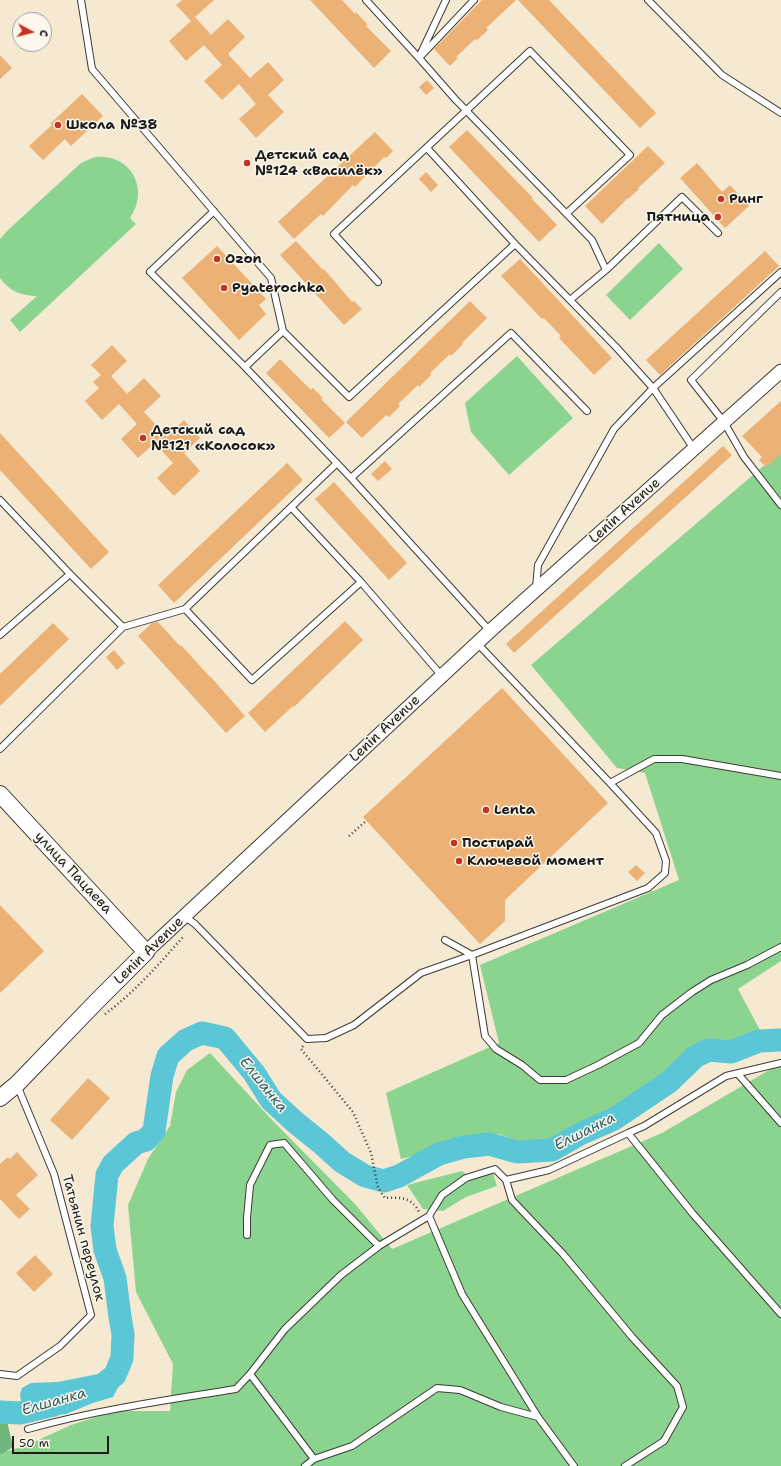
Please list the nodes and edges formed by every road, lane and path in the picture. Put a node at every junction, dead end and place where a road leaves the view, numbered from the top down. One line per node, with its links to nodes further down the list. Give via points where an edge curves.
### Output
1 (81, 0): 10 (lane, via 92,69)
2 (366, 0): 6 (lane)
3 (446, 0): 6 (lane)
4 (474, 0): 6 (lane)
5 (648, 0): 8 (lane, via 722,75)
6 (419, 58): 7 (lane)
7 (466, 110): 9 (lane); 11 (lane); 11 (lane, via 530,51 630,155)
8 (781, 113)
9 (427, 148): 13 (lane); 16 (lane, via 334,234)
10 (214, 211): 19 (lane, via 271,278); 20 (lane, via 150,272)
11 (567, 213): 14 (lane, via 592,240)
12 (718, 233): 14 (lane, via 682,197)
13 (515, 244): 18 (lane); 19 (lane, via 349,397)
14 (606, 270): 18 (lane)
15 (781, 272): 22 (lane)
16 (378, 282)
17 (781, 292): 24 (lane, via 691,380)
18 (570, 300): 22 (lane)
19 (283, 331): 20 (lane)
20 (245, 367): 26 (lane)
21 (781, 371): 24 (street, Lenin Avenue)
22 (653, 388): 25 (lane); 33 (lane, via 614,429 538,564)
23 (587, 411): 27 (lane, via 511,333)
24 (724, 422): 25 (street, Lenin Avenue); 29 (lane, via 744,457)
25 (694, 450): 33 (street, Lenin Avenue)
26 (337, 463): 27 (lane); 30 (lane)
27 (351, 478): 36 (lane)
28 (0, 500): 31 (lane)
29 (781, 505)
30 (291, 507): 32 (lane); 34 (lane)
31 (70, 574): 35 (lane); 37 (lane)
32 (361, 582): 34 (lane, via 252,680); 39 (lane)
33 (536, 590): 36 (street, Lenin Avenue)
34 (185, 609): 35 (lane)
35 (123, 627): 40 (lane)
36 (490, 631): 38 (street, Lenin Avenue)
37 (0, 635)
38 (477, 643): 39 (street, Lenin Avenue); 42 (lane)
39 (442, 676): 46 (street, Lenin Avenue)
40 (0, 749)
41 (781, 776): 42 (lane, via 682,759 654,759)
42 (610, 783): 50 (lane, via 656,833 666,861 665,873 648,888)
43 (0, 794): 49 (street, улица Пацаева)
44 (366, 821): 45 (path)
45 (349, 836)
46 (184, 916): 49 (street, Lenin Avenue); 51 (lane, via 195,924)
47 (445, 940): 50 (lane)
48 (781, 947): 50 (lane, via 711,980 662,1015 639,1043 566,1080 540,1080 496,1049 485,1036)
49 (146, 952): 54 (street, Lenin Avenue)
50 (472, 955): 51 (lane, via 422,973 354,1025 326,1038)
51 (307, 1039): 59 (path, via 301,1049 353,1112 371,1153 378,1188 385,1198 400,1197 407,1200 417,1209 420,1216)
52 (781, 1063): 53 (lane)
53 (738, 1074): 56 (lane); 57 (lane, via 726,1076)
54 (17, 1084): 55 (street, Lenin Avenue); 63 (lane, Татьянин переулок, via 54,1174 91,1316 60,1346 17,1376)
55 (0, 1098)
56 (781, 1123)
57 (628, 1134): 58 (lane, via 549,1170); 62 (lane, via 693,1214)
58 (506, 1180): 59 (lane, via 495,1169 466,1178 442,1195); 70 (lane, via 512,1200 563,1254 632,1337 677,1386 683,1407 664,1441)
59 (427, 1218): 61 (lane); 65 (lane, via 462,1294)
60 (247, 1235): 61 (lane, via 250,1185 270,1145 284,1142 333,1200)
61 (379, 1246): 64 (lane, via 341,1275 291,1324)
62 (781, 1314)
63 (0, 1374)
64 (250, 1374): 66 (lane, via 236,1389 98,1412); 67 (lane)
65 (538, 1417): 67 (lane, via 501,1407 460,1390 437,1388 352,1446); 69 (lane)
66 (28, 1429)
67 (314, 1459): 68 (lane)
68 (305, 1466)
69 (574, 1466)
70 (625, 1466)

